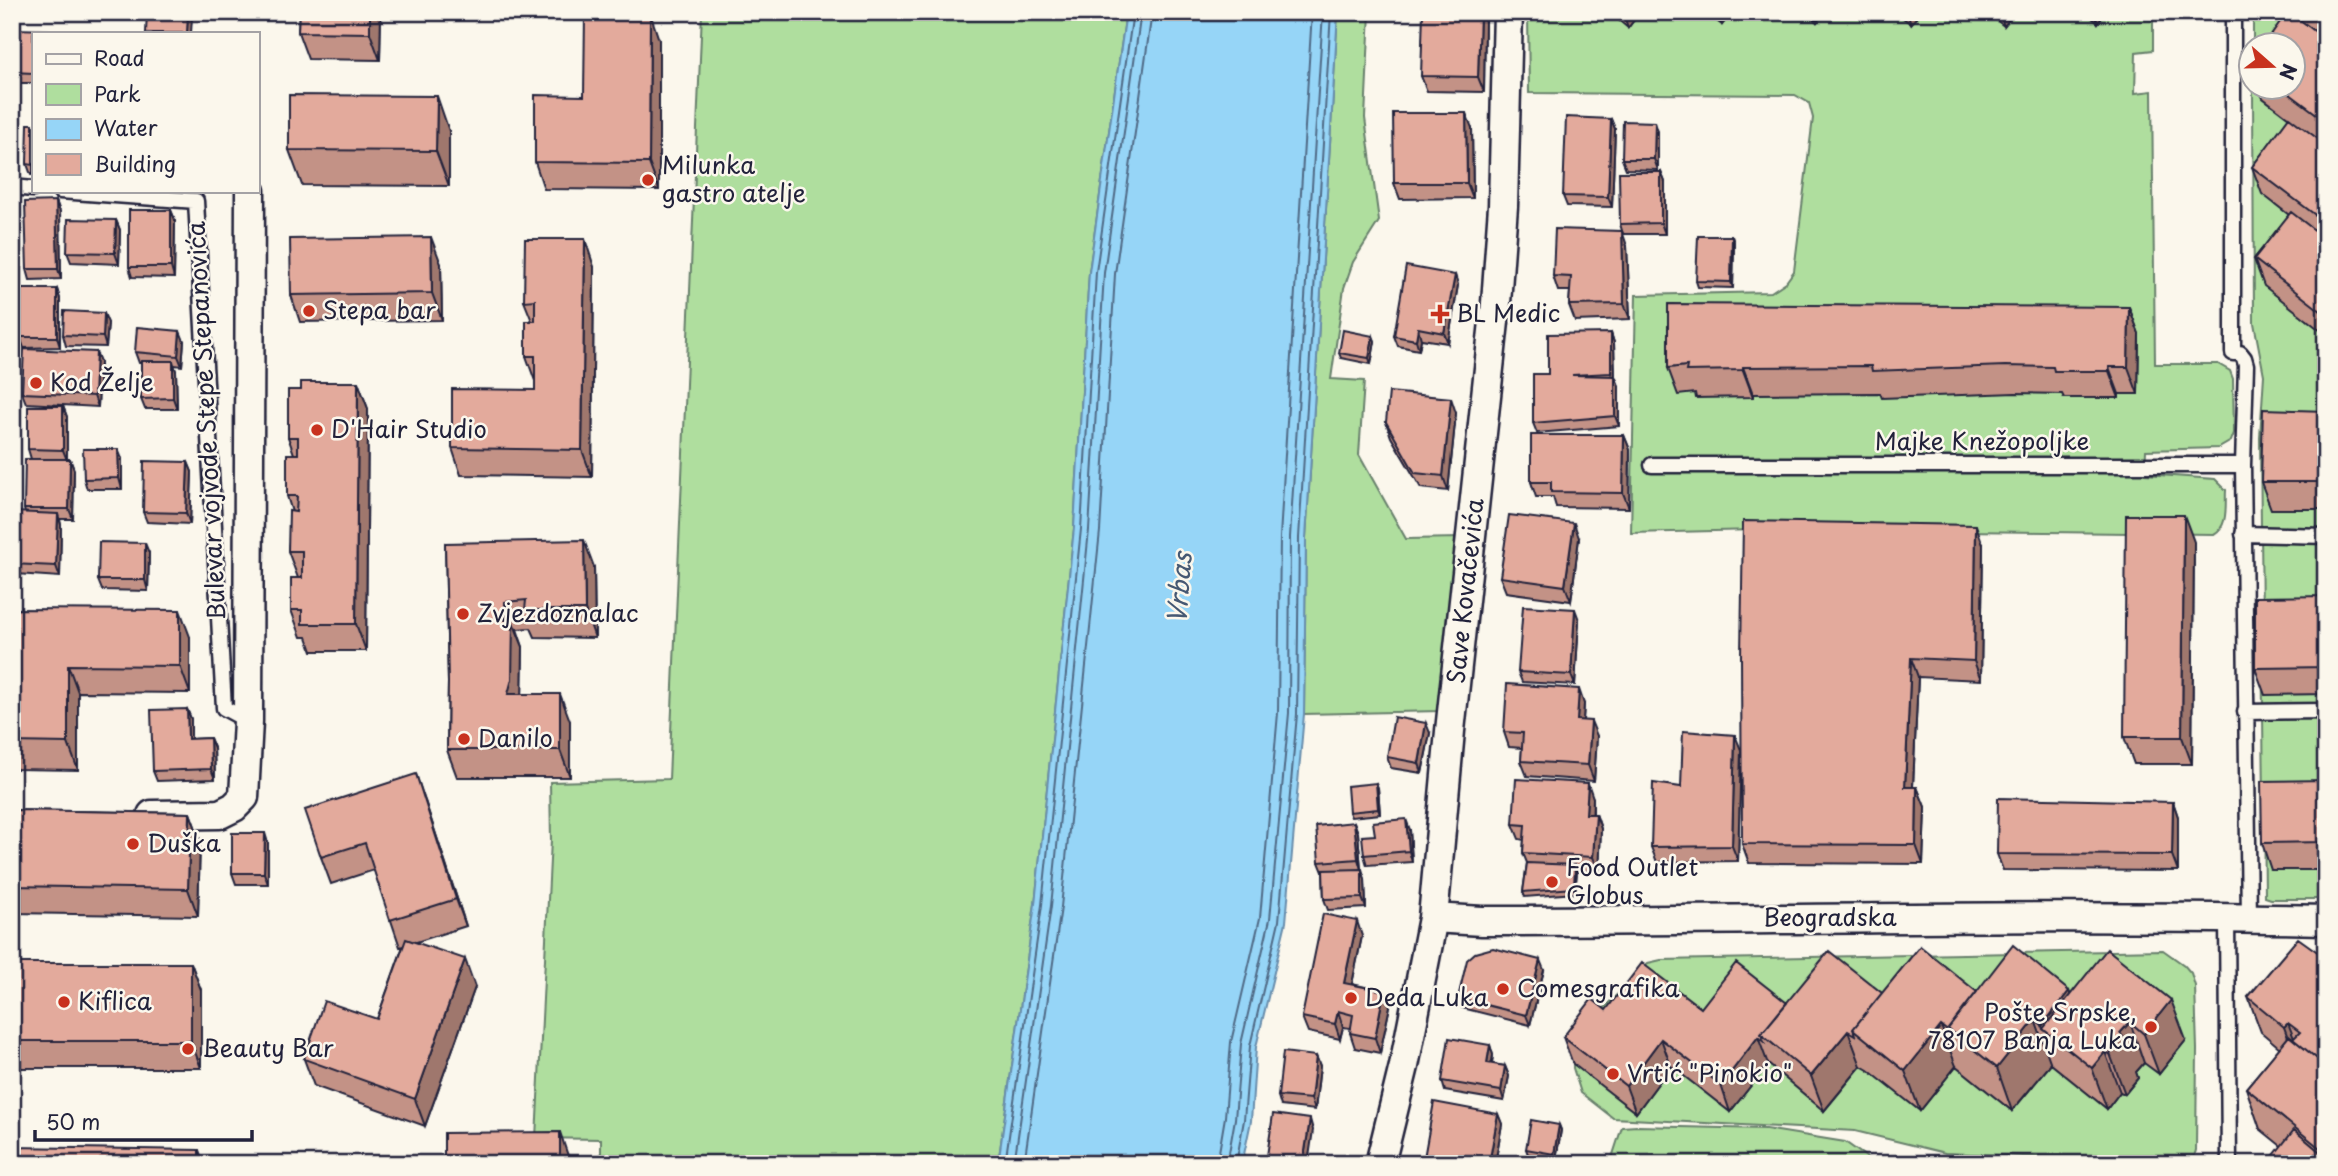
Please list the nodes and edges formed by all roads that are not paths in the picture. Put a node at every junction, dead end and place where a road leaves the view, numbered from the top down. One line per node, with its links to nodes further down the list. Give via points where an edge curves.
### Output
1 (1508, 12): 15 (street, Save Kovačevića, via 1496,303)
2 (2233, 12): 8 (lane, via 2232,353 2240,353 2246,365)
3 (12, 187): 4 (lane)
4 (32, 189)
5 (74, 192): 13 (lane, Bulevar vojvode Stepe Stepanovića, via 196,201 224,708)
6 (250, 192): 13 (street, Bulevar vojvode Stepe Stepanovića)
7 (1652, 464): 8 (lane, Majke Knežopoljke)
8 (2243, 465): 9 (lane)
9 (2243, 534): 10 (lane); 12 (lane)
10 (2326, 536)
11 (2326, 711): 12 (lane)
12 (2245, 712): 16 (lane)
13 (248, 721): 14 (street, Bulevar vojvode Stepe Stepanovića, via 244,797 234,807 220,814)
14 (123, 815)
15 (1433, 918): 16 (street, Beogradska); 18 (street, Save Kovačevića)
16 (2238, 918): 17 (street, Beogradska); 19 (lane)
17 (2326, 920)
18 (1380, 1164)
19 (2228, 1164)

